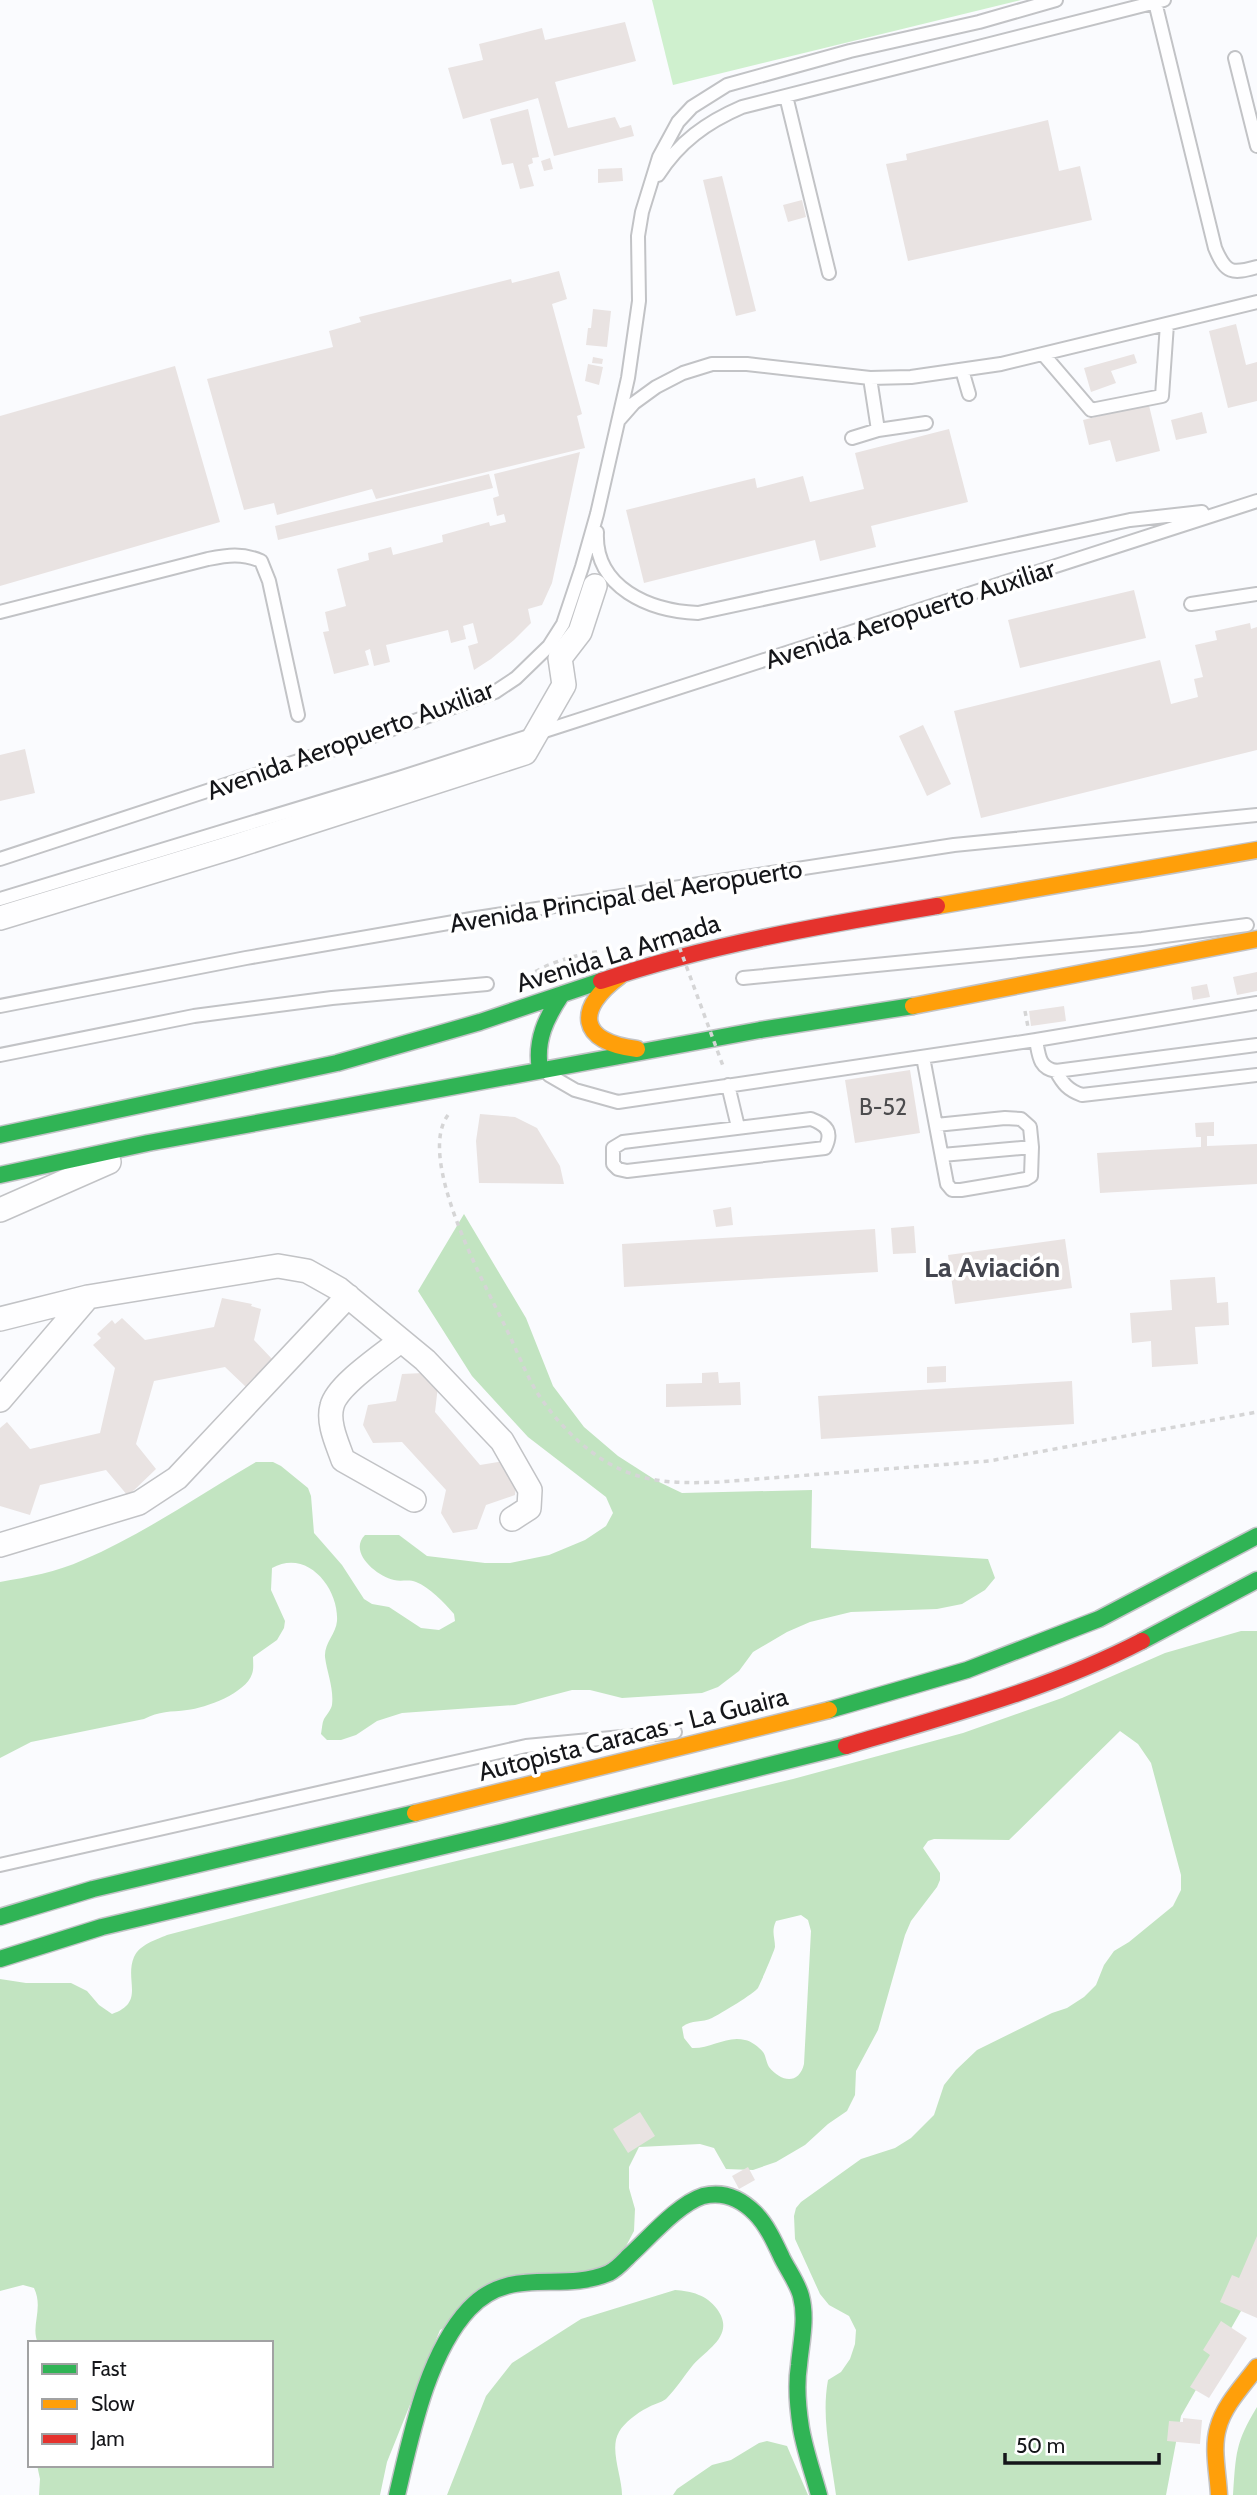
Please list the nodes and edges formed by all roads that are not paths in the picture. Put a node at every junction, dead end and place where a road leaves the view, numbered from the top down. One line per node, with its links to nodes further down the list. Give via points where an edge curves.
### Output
1 (1056, 0): 3 (lane)
2 (1160, 1): 4 (lane); 11 (lane, via 1215,248 1229,270)
3 (979, 22): 4 (lane); 5 (lane)
4 (986, 45): 7 (lane)
5 (850, 51): 7 (lane); 10 (lane, via 709,94 692,107 668,139)
6 (1235, 58): 9 (lane)
7 (856, 76): 8 (lane)
8 (786, 96): 10 (lane, via 742,107 703,127 674,152); 12 (lane)
9 (1257, 146)
10 (647, 192): 19 (lane, Avenida Aeropuerto Auxiliar, via 638,236 635,338)
11 (1257, 267)
12 (829, 272)
13 (1257, 302): 14 (lane)
14 (1167, 324): 15 (lane); 15 (lane, via 1162,396 1091,411)
15 (1043, 354): 16 (lane)
16 (962, 370): 17 (lane); 18 (lane)
17 (870, 378): 19 (lane, via 712,364 656,387); 21 (lane)
18 (969, 394)
19 (618, 421): 25 (lane, Avenida Aeropuerto Auxiliar)
20 (926, 423): 21 (lane)
21 (878, 430): 22 (lane)
22 (852, 438)
23 (1257, 500): 24 (lane, Avenida Aeropuerto Auxiliar)
24 (1223, 510): 25 (lane, via 1130,520 698,613 652,606 619,585 600,560); 31 (lane, Avenida Aeropuerto Auxiliar)
25 (597, 514): 34 (lane, Avenida Aeropuerto Auxiliar, via 563,624 549,646 495,692)
26 (595, 586): 31 (street, via 580,632 560,658 564,685)
27 (1257, 594): 28 (lane)
28 (1191, 604)
29 (0, 612): 30 (lane, via 208,559 246,555 261,561 269,581)
30 (298, 715)
31 (536, 734): 35 (lane, Avenida Aeropuerto Auxiliar); 36 (street, via 525,753)
32 (1257, 815): 44 (lane, Avenida Principal del Aeropuerto, via 954,845 450,923)
33 (1257, 850): 39 (main road, Avenida La Armada, via 796,930)
34 (0, 859)
35 (0, 899)
36 (0, 918)
37 (1257, 924): 40 (lane)
38 (1257, 939): 47 (main road, via 949,1000)
39 (621, 974): 42 (main road, Avenida La Armada); 47 (main road, via 590,1006 592,1028 608,1044)
40 (743, 978)
41 (486, 984): 48 (lane, via 194,1016)
42 (562, 994): 50 (main road, via 538,1040); 56 (main road, Avenida La Armada, via 337,1063)
43 (1257, 1003): 45 (lane)
44 (0, 1006)
45 (1036, 1040): 49 (lane); 51 (lane, via 1042,1065)
46 (1257, 1045): 51 (lane)
47 (648, 1050): 50 (main road)
48 (0, 1055)
49 (923, 1057): 53 (lane); 54 (lane)
50 (540, 1069): 53 (lane, via 575,1090 618,1102); 57 (main road)
51 (1056, 1071): 52 (lane, via 1064,1085 1082,1095)
52 (1257, 1075)
53 (728, 1086): 55 (lane)
54 (936, 1125): 58 (lane, via 1021,1119 1030,1128); 59 (lane)
55 (738, 1127): 55 (lane, via 623,1142 613,1148 613,1164 627,1171 825,1149 830,1139 823,1123 811,1119)
56 (0, 1135)
57 (148, 1143): 60 (main road); 61 (street)
58 (1032, 1147): 59 (lane); 59 (lane, via 1031,1176 961,1190 947,1184)
59 (942, 1155)
60 (0, 1175)
61 (0, 1210)
62 (348, 1296): 63 (street, via 307,1271 278,1266); 65 (street); 70 (street, via 177,1478 139,1503)
63 (89, 1297): 64 (street); 66 (street)
64 (0, 1319)
65 (400, 1341): 67 (street, via 342,1389 332,1405 332,1422 343,1460); 68 (street, via 425,1360 502,1441 530,1490 528,1508)
66 (0, 1400)
67 (414, 1500)
68 (512, 1519)
69 (1257, 1536): 72 (main road, Autopista Caracas - La Guaira, via 1141,1599 1057,1636 967,1670)
70 (0, 1545)
71 (1257, 1580): 75 (main road, via 1115,1655 930,1721 503,1832 102,1927)
72 (786, 1721): 73 (lane, via 526,1746); 74 (main road, Autopista Caracas - La Guaira, via 93,1889)
73 (0, 1866)
74 (0, 1917)
75 (0, 1959)
76 (1257, 2367): 79 (main road, via 1219,2423)
77 (397, 2495): 78 (main road, via 429,2383 466,2312 488,2293 516,2282 604,2276 683,2207 699,2197 719,2193 738,2199 756,2214 800,2296 804,2330 800,2428)
78 (819, 2495)
79 (1219, 2495)

